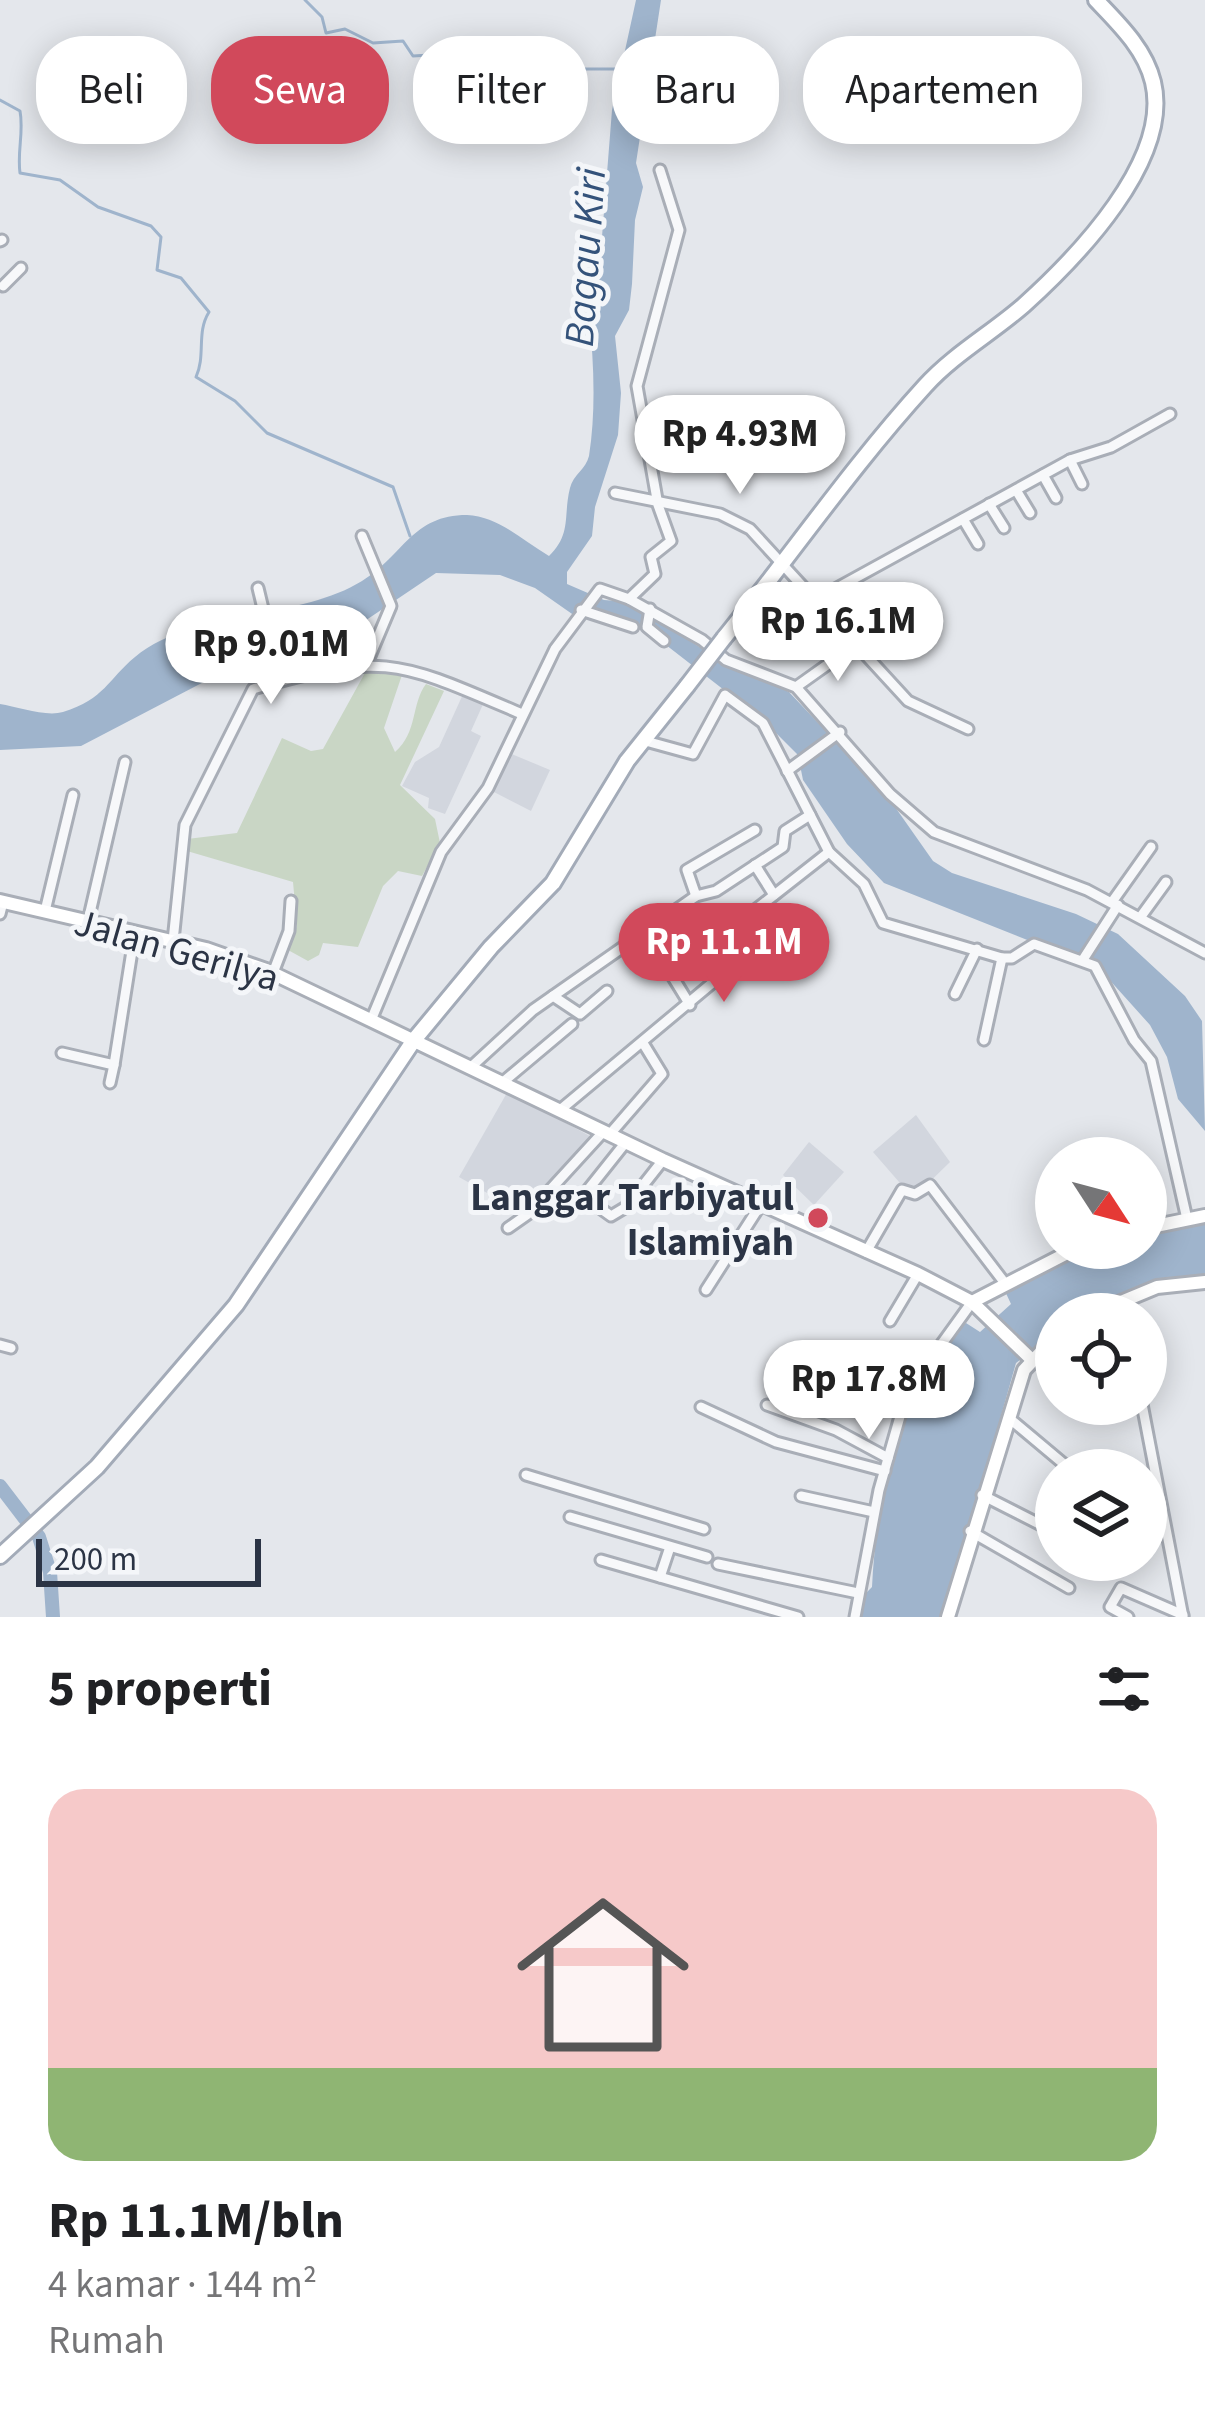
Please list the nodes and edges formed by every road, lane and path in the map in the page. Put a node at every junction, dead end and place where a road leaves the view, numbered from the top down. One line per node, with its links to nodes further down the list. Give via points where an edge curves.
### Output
1 (1096, 0): 19 (main road, via 1133,40 1155,93 1145,147 1128,182 1058,272 925,386)
2 (660, 170): 13 (street, via 680,230 637,386)
3 (21, 268): 4 (street)
4 (1, 285)
5 (1170, 414): 6 (street)
6 (1070, 460): 7 (street); 8 (street)
7 (1042, 475): 9 (street); 11 (street)
8 (1082, 484)
9 (1016, 490): 12 (street); 14 (street)
10 (615, 493): 13 (street)
11 (1056, 498)
12 (989, 504): 15 (street); 16 (street)
13 (658, 505): 19 (street, via 728,516); 21 (street, via 671,541 652,555 656,574)
14 (1030, 513)
15 (963, 519): 18 (street); 22 (street)
16 (1004, 528)
17 (362, 536): 28 (street, via 390,610)
18 (978, 544)
19 (784, 563): 22 (street); 34 (main road, bridge)
20 (258, 588): 29 (street)
21 (628, 599): 23 (street, via 603,589); 24 (street)
22 (817, 599): 27 (street)
23 (582, 610): 25 (street); 31 (street)
24 (651, 610): 26 (street, via 646,627); 30 (street, via 726,660)
25 (633, 627)
26 (664, 641)
27 (855, 645): 30 (street); 32 (street, via 908,701)
28 (367, 663): 29 (street); 31 (street, via 440,679)
29 (265, 685): 54 (street, via 243,701 185,825)
30 (796, 687): 33 (street)
31 (522, 714): 64 (street, via 488,788 423,888)
32 (968, 729)
33 (838, 734): 36 (street); 47 (street, via 934,832)
34 (642, 740): 36 (street, via 693,754 723,694 761,720); 66 (main road, via 553,883)
35 (125, 762): 51 (street)
36 (792, 768): 38 (street)
37 (73, 795): 49 (street)
38 (810, 815): 41 (street); 42 (street)
39 (755, 830): 45 (street, via 687,870)
40 (1150, 847): 47 (street)
41 (829, 852): 44 (street); 56 (street, via 864,884 883,923)
42 (755, 865): 44 (street); 45 (street)
43 (1166, 882): 50 (street)
44 (774, 895): 63 (street, via 731,928 743,956)
45 (696, 896): 62 (street)
46 (292, 901): 59 (street)
47 (1115, 903): 50 (street); 57 (street)
48 (1, 906): 49 (street, Jalan Gerilya)
49 (46, 911): 51 (street, Jalan Gerilya)
50 (1142, 915): 55 (street)
51 (88, 921): 53 (street, Jalan Gerilya)
52 (700, 927): 63 (street, via 663,961)
53 (135, 932): 54 (street, Jalan Gerilya); 70 (street)
54 (173, 941): 59 (street, Jalan Gerilya)
55 (1203, 947)
56 (977, 949): 58 (street); 61 (street)
57 (1084, 957): 58 (street, via 1029,943); 80 (street, via 1151,1060)
58 (1002, 958): 67 (street)
59 (273, 973): 64 (street, Jalan Gerilya)
60 (607, 991): 62 (street, via 577,1014)
61 (955, 994)
62 (554, 996): 71 (street)
63 (690, 1005): 68 (street)
64 (371, 1018): 66 (street, Jalan Gerilya)
65 (572, 1024): 72 (street)
66 (414, 1040): 71 (street, Jalan Gerilya); 111 (main road, via 236,1305 97,1467)
67 (984, 1040)
68 (643, 1043): 74 (street); 75 (street, via 663,1071)
69 (62, 1053): 70 (street)
70 (113, 1065): 73 (street)
71 (471, 1067): 72 (street, Jalan Gerilya)
72 (502, 1082): 74 (street, Jalan Gerilya)
73 (110, 1083)
74 (560, 1110): 75 (street, Jalan Gerilya)
75 (607, 1132): 76 (street, Jalan Gerilya); 82 (street)
76 (626, 1142): 77 (street, Jalan Gerilya); 77 (street, via 583,1196 611,1216)
77 (663, 1160): 78 (street, Jalan Gerilya)
78 (761, 1204): 83 (street, Jalan Gerilya); 88 (street)
79 (1205, 1216): 80 (street)
80 (1186, 1219): 81 (street)
81 (1167, 1223)
82 (508, 1228)
83 (866, 1252): 85 (street, Jalan Gerilya); 86 (street, via 902,1190 914,1195 930,1185)
84 (1035, 1268): 86 (street)
85 (918, 1274): 90 (street, Jalan Gerilya); 91 (street)
86 (1004, 1282): 90 (street)
87 (1205, 1282): 89 (street)
88 (706, 1289)
89 (1146, 1293)
90 (975, 1305): 93 (street, Jalan Gerilya); 99 (street, via 907,1392)
91 (890, 1321)
92 (1035, 1350): 93 (street)
93 (1026, 1354): 96 (street)
94 (767, 1405): 99 (street)
95 (701, 1407): 100 (street, via 776,1442)
96 (1010, 1409): 98 (street); 102 (street)
97 (1146, 1425): 121 (street)
98 (1050, 1449)
99 (888, 1458): 100 (street)
100 (884, 1471): 105 (street)
101 (526, 1475): 104 (street)
102 (982, 1495): 107 (street); 110 (street)
103 (801, 1496): 105 (street)
104 (622, 1504): 108 (street); 109 (street)
105 (874, 1512): 120 (street)
106 (570, 1517): 109 (street)
107 (1035, 1522)
108 (704, 1529)
109 (614, 1530): 112 (street)
110 (970, 1531): 119 (street); 124 (street)
111 (26, 1535): 113 (main road); 117 (main road)
112 (670, 1547): 114 (street); 118 (street)
113 (0, 1556)
114 (706, 1557)
115 (601, 1560): 118 (street)
116 (718, 1564): 120 (street)
117 (0, 1566)
118 (660, 1577): 122 (street)
119 (1069, 1588)
120 (858, 1593): 123 (street)
121 (1184, 1616): 125 (street, via 1121,1588 1110,1609)
122 (798, 1617)
123 (855, 1617)
124 (948, 1617)
125 (1128, 1617)

